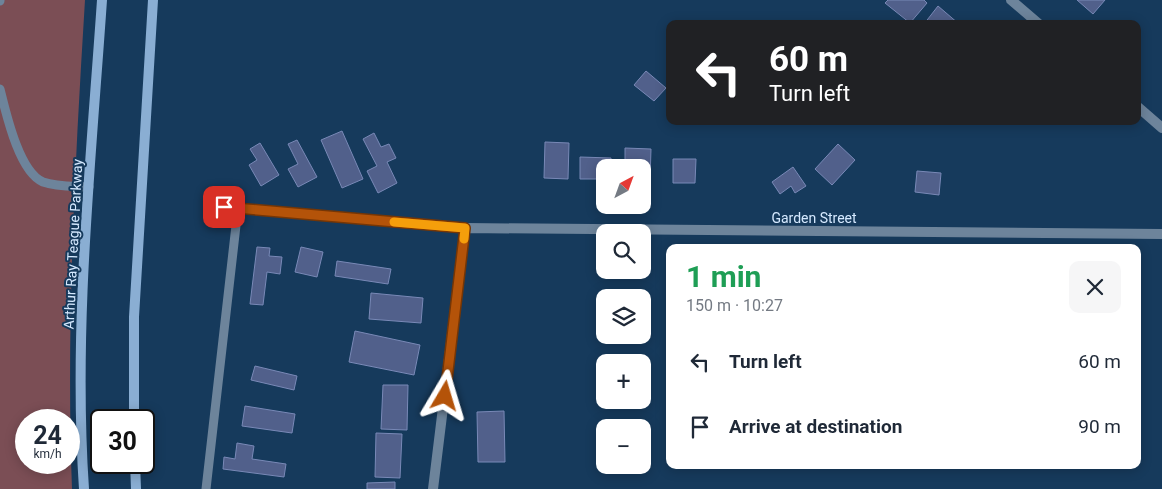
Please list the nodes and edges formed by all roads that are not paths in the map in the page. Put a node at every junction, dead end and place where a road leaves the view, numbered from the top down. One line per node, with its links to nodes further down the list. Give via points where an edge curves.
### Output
1 (102, 0): 8 (street, Arthur Ray Teague Parkway)
2 (153, 0): 13 (street, via 134,317)
3 (1011, 0): 4 (street)
4 (1034, 20)
5 (0, 89): 8 (lane, via 23,160 35,178 50,184)
6 (1141, 110): 7 (street)
7 (1162, 128)
8 (89, 187): 15 (street, Arthur Ray Teague Parkway, via 81,380)
9 (224, 207): 10 (lane)
10 (238, 208): 11 (lane); 17 (lane)
11 (465, 228): 12 (street, Garden Street); 18 (street)
12 (1162, 234)
13 (134, 409)
14 (135, 474): 16 (street)
15 (84, 489)
16 (136, 489)
17 (206, 489)
18 (433, 489)

